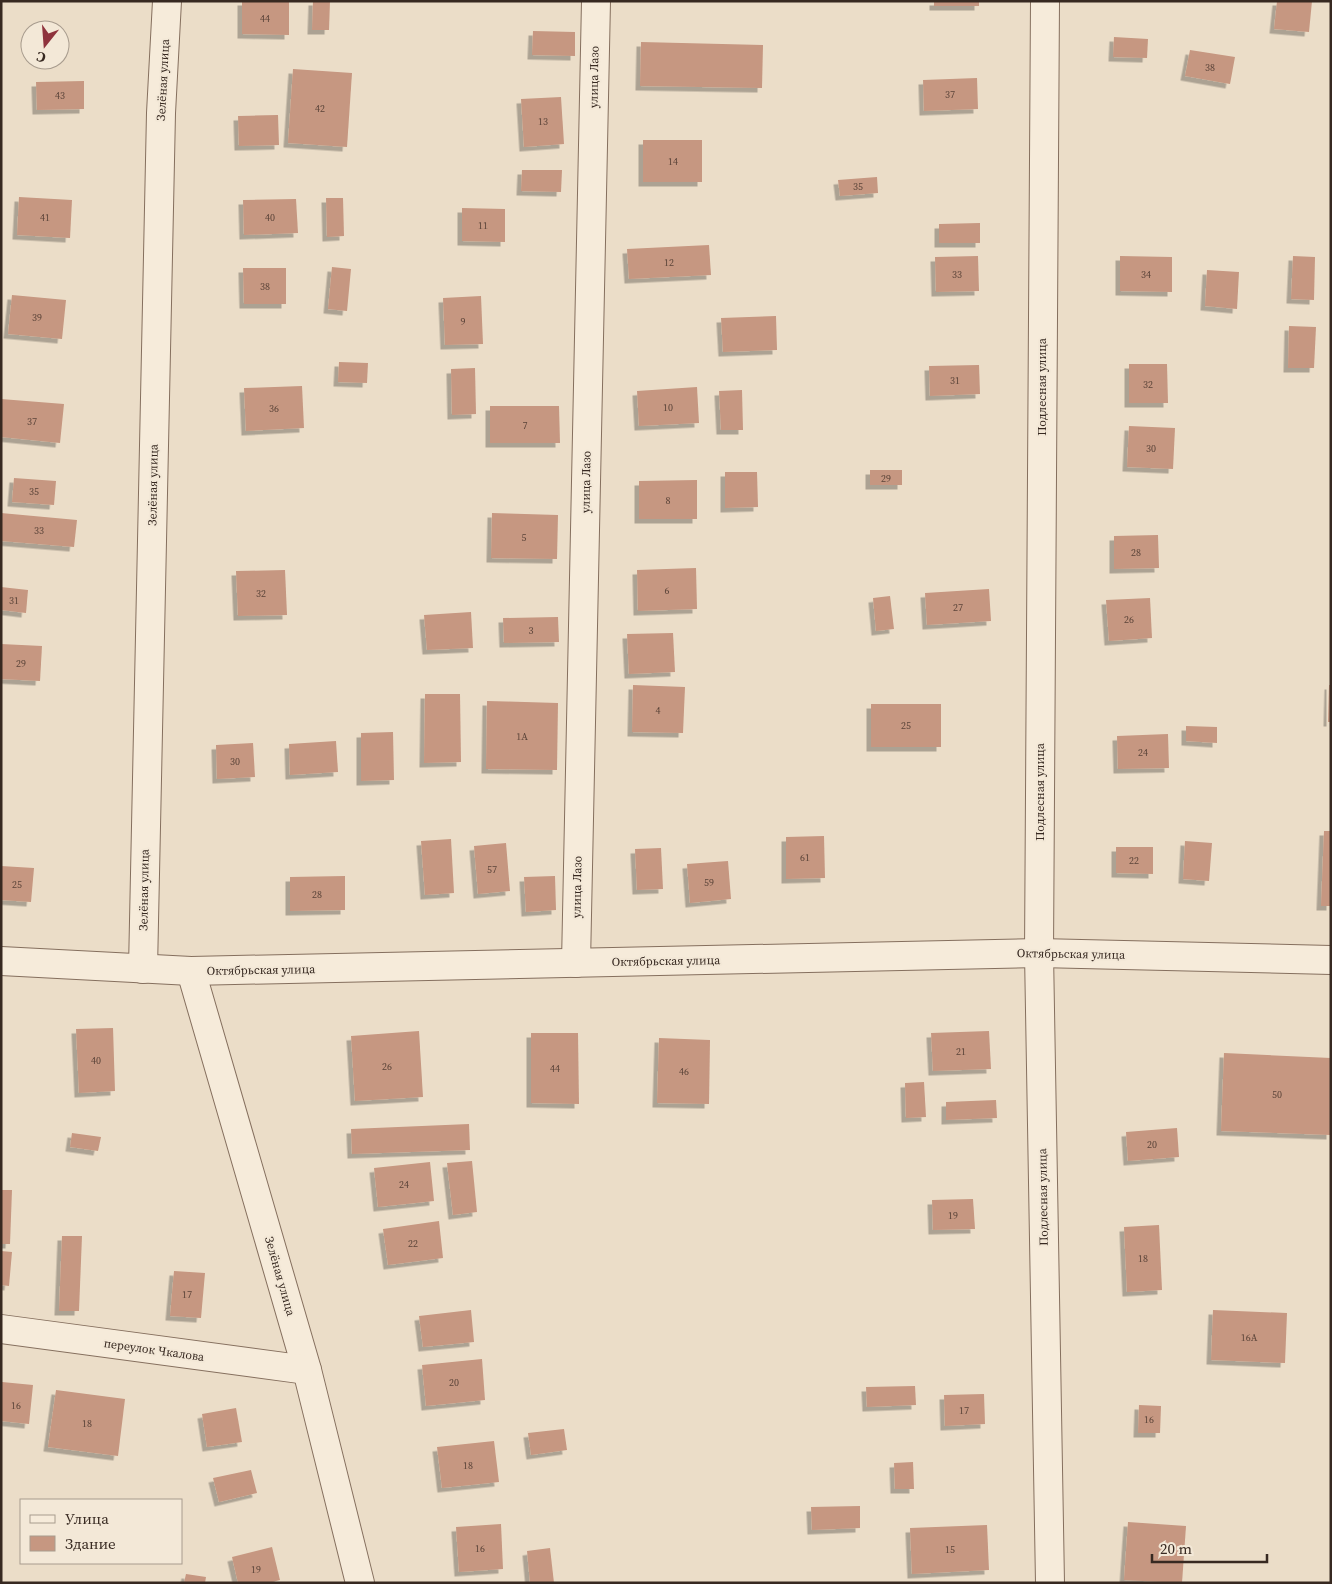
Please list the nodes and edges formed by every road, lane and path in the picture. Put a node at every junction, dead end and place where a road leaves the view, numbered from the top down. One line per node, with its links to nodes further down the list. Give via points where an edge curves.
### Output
1 (166, 1): 8 (street, Зелёная улица, via 160,143)
2 (596, 1): 7 (street, улица Лазо)
3 (1045, 1): 4 (street, Подлесная улица)
4 (1039, 953): 5 (street, Октябрьская улица); 7 (street, Октябрьская улица); 13 (street, Подлесная улица)
5 (1331, 960)
6 (1, 961): 8 (street, Октябрьская улица)
7 (576, 963): 9 (street, Октябрьская улица)
8 (143, 969): 9 (street, Октябрьская улица)
9 (191, 971): 11 (street, Зелёная улица)
10 (1, 1330): 11 (street, переулок Чкалова)
11 (307, 1370): 12 (street, Зелёная улица)
12 (360, 1583)
13 (1050, 1583)

